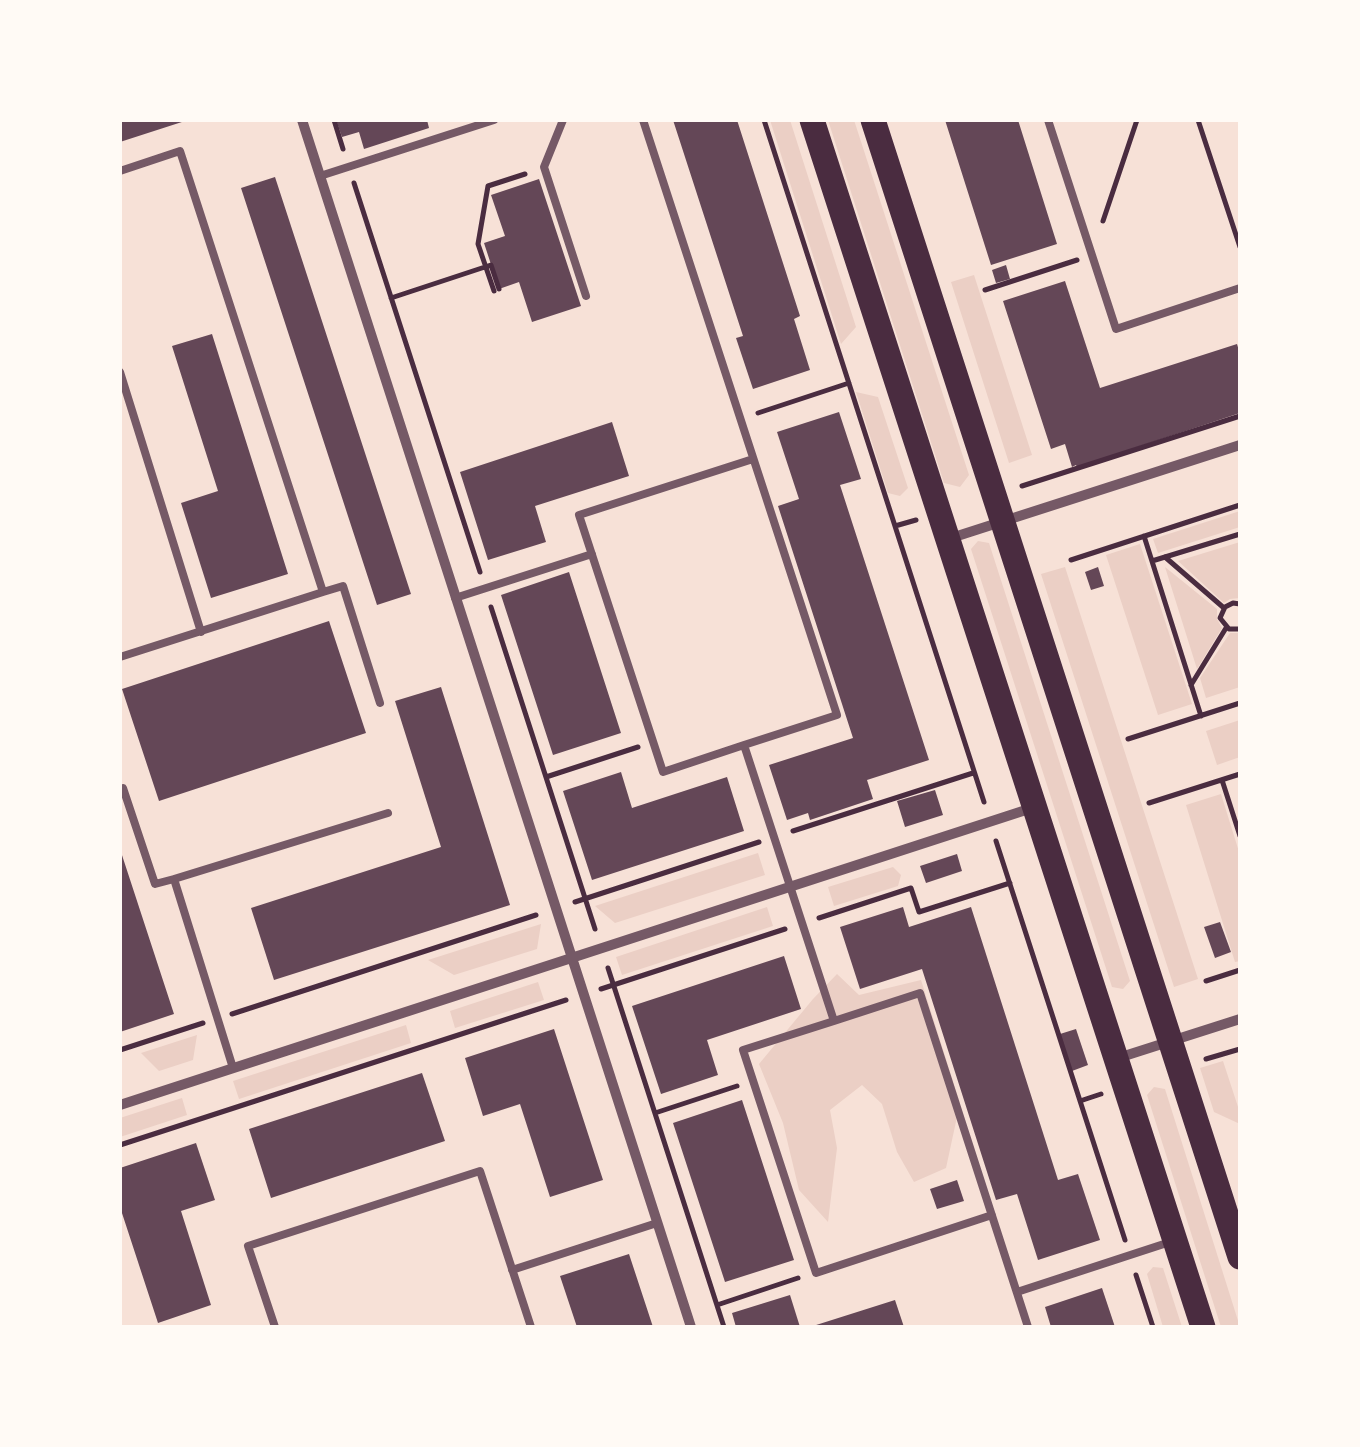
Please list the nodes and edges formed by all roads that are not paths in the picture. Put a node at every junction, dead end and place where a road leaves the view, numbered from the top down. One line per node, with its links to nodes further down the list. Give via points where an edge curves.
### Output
1 (302, 120): 9 (street)
2 (494, 120): 9 (lane)
3 (563, 120): 11 (lane, via 544,168)
4 (644, 120): 14 (lane)
5 (812, 120): 16 (main road)
6 (873, 120): 15 (main road)
7 (1048, 120): 10 (lane, via 1116,329)
8 (120, 171): 18 (lane, via 180,150)
9 (320, 176): 19 (street)
10 (1240, 288)
11 (586, 296)
12 (120, 372): 20 (lane)
13 (1240, 445): 15 (street)
14 (754, 458): 17 (lane, via 580,515); 23 (lane, via 837,715)
15 (1001, 522): 16 (street); 32 (main road)
16 (947, 540): 25 (main road)
17 (592, 554): 19 (lane); 23 (lane, via 663,772)
18 (323, 592): 20 (lane); 22 (lane, via 343,586)
19 (455, 598): 29 (street)
20 (201, 632): 21 (lane)
21 (120, 658)
22 (380, 703)
23 (744, 745): 28 (lane)
24 (120, 789): 27 (lane, via 155,884)
25 (1035, 808): 28 (street); 33 (main road)
26 (388, 813): 27 (lane)
27 (174, 880): 34 (lane)
28 (790, 887): 29 (street); 31 (lane)
29 (571, 958): 34 (street); 37 (street)
30 (1240, 1019): 32 (street)
31 (834, 1021): 36 (lane, via 920,993); 36 (lane, via 743,1050 816,1272)
32 (1169, 1041): 33 (street); 39 (main road)
33 (1117, 1058): 38 (main road)
34 (233, 1068): 35 (street)
35 (120, 1104)
36 (992, 1215): 41 (lane)
37 (657, 1223): 40 (lane); 44 (street)
38 (1176, 1240): 41 (lane); 46 (main road)
39 (1240, 1257)
40 (512, 1270): 42 (lane, via 480,1171 248,1246); 43 (lane)
41 (1017, 1292): 45 (lane)
42 (275, 1327)
43 (530, 1327)
44 (691, 1327)
45 (1028, 1327)
46 (1203, 1327)

